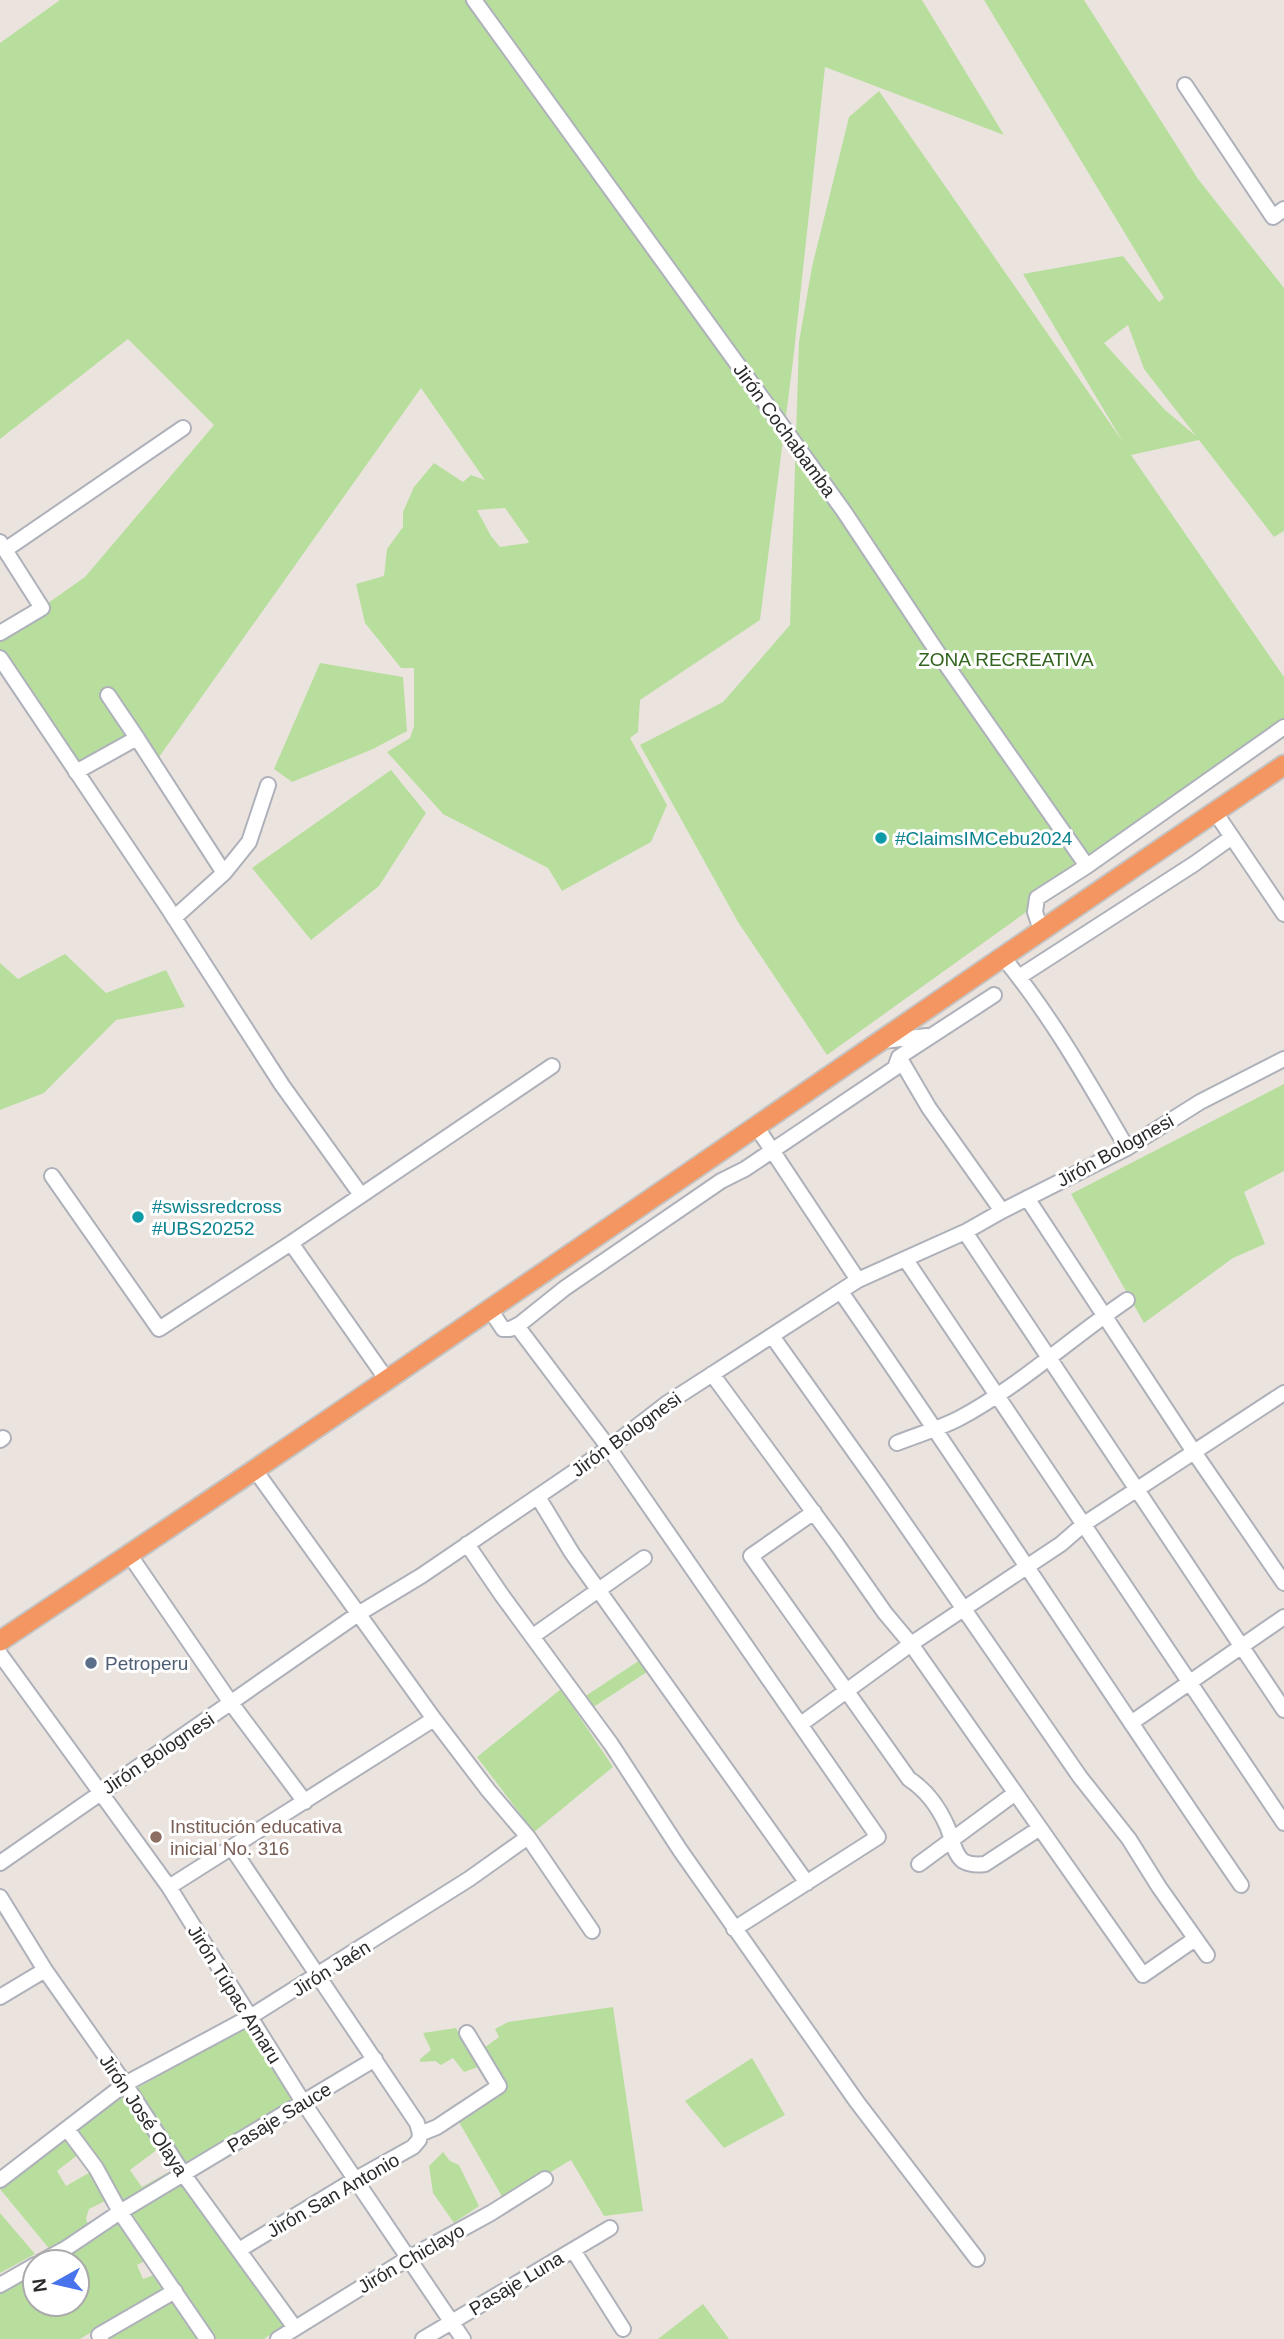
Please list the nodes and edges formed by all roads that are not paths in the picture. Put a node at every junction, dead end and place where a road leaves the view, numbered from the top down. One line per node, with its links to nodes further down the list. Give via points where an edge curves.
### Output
1 (474, 0): 16 (street, Jirón Cochabamba, via 844,510)
2 (1185, 85): 3 (street, via 1273,217)
3 (1284, 209)
4 (183, 428): 5 (street)
5 (3, 546): 6 (street, via 42,608)
6 (0, 633)
7 (0, 658): 12 (street)
8 (108, 695): 10 (street)
9 (1284, 727): 16 (street)
10 (136, 738): 12 (street); 17 (street)
11 (1284, 765): 14 (highway)
12 (76, 772): 19 (street)
13 (268, 785): 17 (street, via 249,842)
14 (1215, 812): 15 (street); 20 (highway)
15 (1231, 837): 18 (street); 22 (street)
16 (1087, 866): 20 (street, via 1037,898 1035,912)
17 (224, 873): 19 (street)
18 (1284, 914)
19 (174, 918): 33 (street, via 282,1086)
20 (1041, 930): 21 (highway)
21 (1002, 956): 22 (street); 25 (highway)
22 (1019, 977): 31 (street)
23 (993, 996): 24 (street)
24 (930, 1036): 25 (street); 26 (street)
25 (883, 1041): 29 (highway)
26 (899, 1057): 30 (street, via 895,1068); 35 (street, via 929,1108)
27 (1284, 1059): 31 (street, Jirón Bolognesi, via 1200,1102)
28 (552, 1066): 33 (street)
29 (756, 1126): 30 (street); 42 (highway)
30 (772, 1149): 39 (street); 44 (street, via 565,1288)
31 (1127, 1149): 34 (street, Jirón Bolognesi)
32 (52, 1175): 37 (street, via 159,1329)
33 (360, 1195): 37 (street)
34 (1027, 1198): 35 (street, Jirón Bolognesi); 43 (street)
35 (1002, 1210): 36 (street, Jirón Bolognesi)
36 (965, 1232): 38 (street, Jirón Bolognesi); 46 (street)
37 (291, 1243): 48 (street)
38 (906, 1259): 39 (street, Jirón Bolognesi); 50 (street)
39 (858, 1280): 40 (street, Jirón Bolognesi)
40 (841, 1292): 45 (street, Jirón Bolognesi); 51 (street)
41 (1127, 1300): 43 (street)
42 (489, 1308): 44 (street, via 503,1329); 48 (highway)
43 (1104, 1316): 46 (street); 54 (street)
44 (517, 1326): 53 (street)
45 (772, 1336): 47 (street, Jirón Bolognesi); 66 (street)
46 (1048, 1357): 50 (street); 56 (street)
47 (712, 1374): 53 (street, Jirón Bolognesi); 58 (street)
48 (387, 1380): 55 (highway)
49 (1284, 1393): 54 (street)
50 (997, 1394): 51 (street); 59 (street)
51 (936, 1429): 52 (street); 63 (street)
52 (897, 1443)
53 (609, 1448): 57 (street, Jirón Bolognesi); 80 (street)
54 (1195, 1452): 56 (street); 64 (street)
55 (255, 1469): 61 (highway); 67 (street)
56 (1136, 1490): 59 (street); 72 (street)
57 (538, 1497): 60 (street, Jirón Bolognesi); 65 (street)
58 (814, 1512): 71 (street); 75 (street, via 751,1556)
59 (1084, 1524): 63 (street); 74 (street)
60 (467, 1544): 67 (street, Jirón Bolognesi); 69 (street)
61 (129, 1553): 70 (highway); 76 (street)
62 (644, 1558): 65 (street)
63 (1028, 1566): 66 (street); 79 (street)
64 (1284, 1583)
65 (598, 1591): 69 (street); 91 (street)
66 (964, 1609): 71 (street); 97 (street)
67 (358, 1614): 76 (street, Jirón Bolognesi); 78 (street)
68 (1284, 1617): 72 (street)
69 (533, 1636): 95 (street)
70 (0, 1641)
71 (911, 1644): 75 (street); 82 (street)
72 (1242, 1647): 74 (street); 77 (street)
73 (0, 1654): 81 (street, Jirón Túpac Amaru)
74 (1189, 1683): 79 (street); 84 (street)
75 (848, 1690): 80 (street); 87 (street, via 909,1779 921,1787 943,1818)
76 (231, 1703): 81 (street, Jirón Bolognesi); 83 (street)
77 (1284, 1710)
78 (434, 1719): 83 (street); 86 (street)
79 (1130, 1723): 92 (street)
80 (801, 1724): 91 (street, via 878,1837)
81 (101, 1792): 89 (street, Jirón Bolognesi); 93 (street, Jirón Túpac Amaru)
82 (1014, 1794): 85 (street); 87 (street)
83 (305, 1802): 88 (street)
84 (1284, 1823)
85 (1040, 1828): 87 (street, via 985,1864 965,1862); 97 (street, via 1143,1975)
86 (528, 1837): 96 (street); 100 (street, Jirón Jaén)
87 (952, 1840): 90 (street)
88 (232, 1848): 93 (street); 100 (street)
89 (0, 1863)
90 (919, 1864)
91 (807, 1883): 95 (street)
92 (1241, 1885)
93 (169, 1887): 102 (street, Jirón Túpac Amaru)
94 (0, 1897): 99 (street, Jirón José Olaya)
95 (734, 1929): 119 (street, via 857,2102)
96 (592, 1931)
97 (1195, 1939): 98 (street)
98 (1207, 1955)
99 (45, 1970): 101 (street); 105 (street, Jirón José Olaya)
100 (318, 1975): 102 (street, Jirón Jaén); 104 (street)
101 (0, 1997)
102 (250, 2017): 105 (street, Jirón Jaén); 106 (street, Jirón Túpac Amaru)
103 (467, 2032): 108 (street, Jirón San Antonio, via 499,2086)
104 (375, 2059): 106 (street, Pasaje Sauce); 108 (street)
105 (125, 2084): 107 (street, Jirón Jaén); 109 (street, Jirón José Olaya)
106 (303, 2102): 109 (street, Pasaje Sauce); 112 (street, Jirón Túpac Amaru)
107 (67, 2129): 111 (street, Jirón Jaén); 113 (street)
108 (420, 2134): 112 (street, Jirón San Antonio, via 413,2147)
109 (184, 2175): 113 (street, Pasaje Sauce); 116 (street, Jirón José Olaya)
110 (545, 2179): 118 (street, Jirón Chiclayo)
111 (0, 2180)
112 (354, 2180): 116 (street, Jirón San Antonio); 118 (street, Jirón Túpac Amaru)
113 (120, 2212): 115 (street, Pasaje Sauce); 122 (street)
114 (610, 2228): 117 (street, Pasaje Luna)
115 (66, 2248)
116 (239, 2250): 124 (street, Jirón José Olaya)
117 (573, 2250): 123 (street, Pasaje Luna); 125 (street)
118 (407, 2259): 123 (street, Jirón Túpac Amaru); 124 (street, Jirón Chiclayo)
119 (977, 2259)
120 (21, 2273): 121 (street)
121 (0, 2284)
122 (175, 2291): 126 (street); 127 (street)
123 (452, 2322): 129 (street, Pasaje Luna); 130 (street, Jirón Túpac Amaru)
124 (295, 2328): 128 (street, Jirón Chiclayo)
125 (623, 2329)
126 (98, 2338)
127 (207, 2339)
128 (278, 2339)
129 (423, 2339)
130 (463, 2339)

